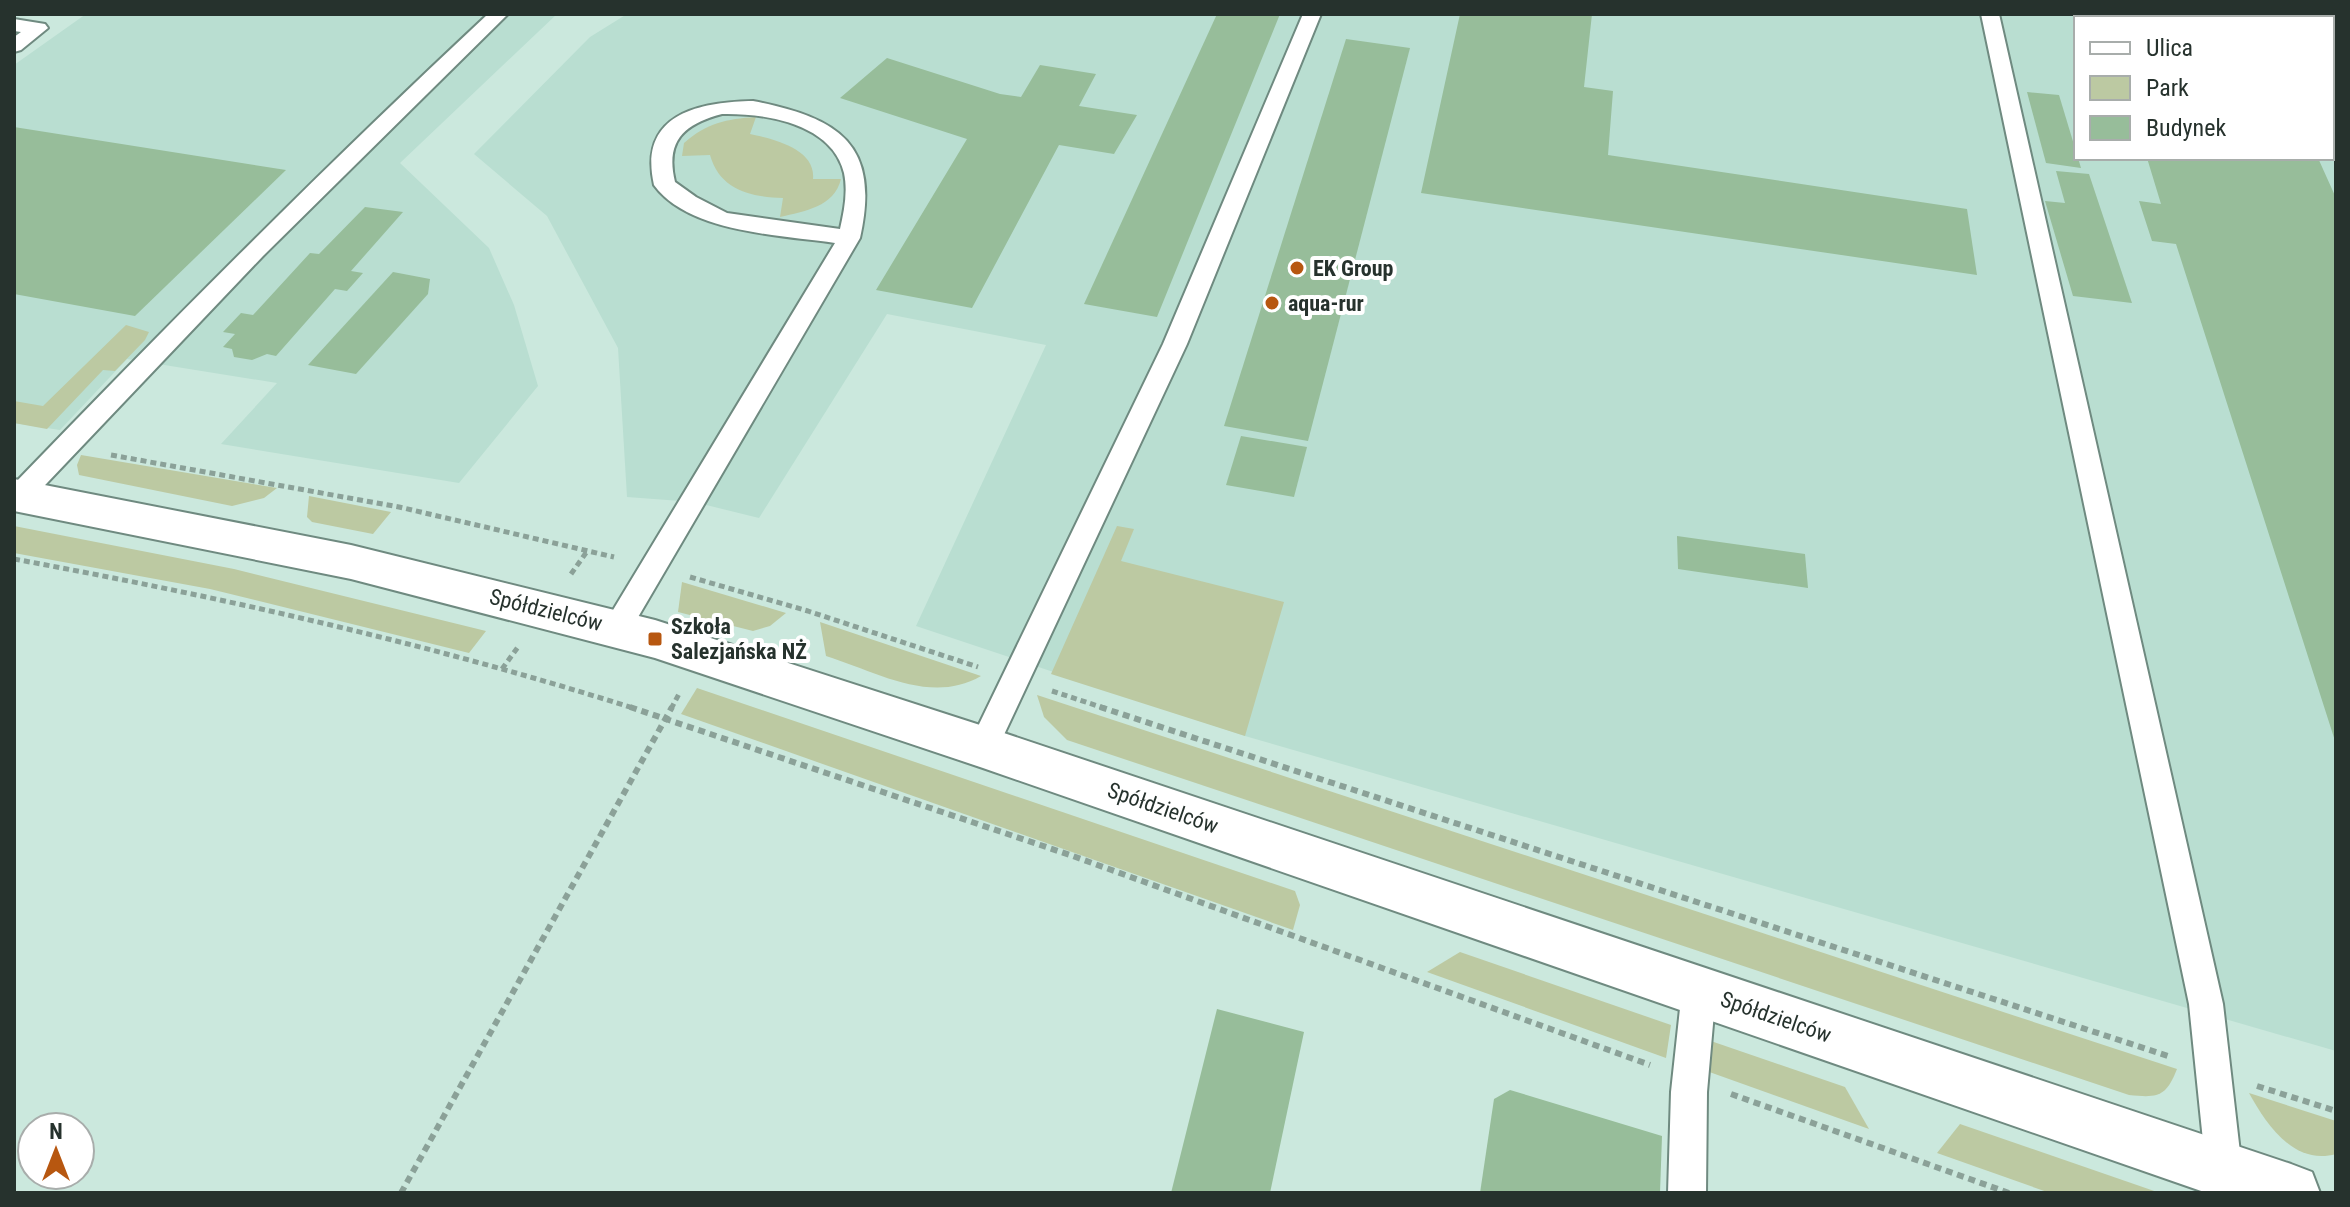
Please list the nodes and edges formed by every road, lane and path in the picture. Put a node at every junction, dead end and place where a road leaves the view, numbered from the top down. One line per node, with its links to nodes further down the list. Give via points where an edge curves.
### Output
1 (499, 14): 7 (lane, via 406,100)
2 (1312, 14): 13 (lane, via 1175,344)
3 (1990, 14): 17 (lane, via 2206,1004)
4 (14, 25): 5 (lane, via 38,28)
5 (14, 46)
6 (849, 238): 6 (lane, via 856,207 852,165 832,136 770,108 718,110 693,116 671,130 659,157 665,185 688,202 722,219); 10 (lane)
7 (65, 447): 8 (lane); 10 (path, via 369,501)
8 (16, 496): 11 (street, Spółdzielców, via 308,553)
9 (14, 559): 14 (path, via 330,624)
10 (656, 567): 11 (lane); 13 (path)
11 (617, 628): 12 (street, Spółdzielców)
12 (703, 654): 14 (path); 15 (street, Spółdzielców)
13 (1017, 679): 15 (lane); 17 (path)
14 (665, 717): 18 (path); 21 (path)
15 (983, 747): 16 (street, Spółdzielców)
16 (1699, 990): 18 (lane); 20 (street, Spółdzielców)
17 (2213, 1071): 19 (path); 20 (lane)
18 (1690, 1079): 22 (lane); 23 (path)
19 (2336, 1111)
20 (2224, 1170): 24 (street, Spółdzielców)
21 (401, 1193)
22 (1687, 1193)
23 (2009, 1193)
24 (2291, 1193)

